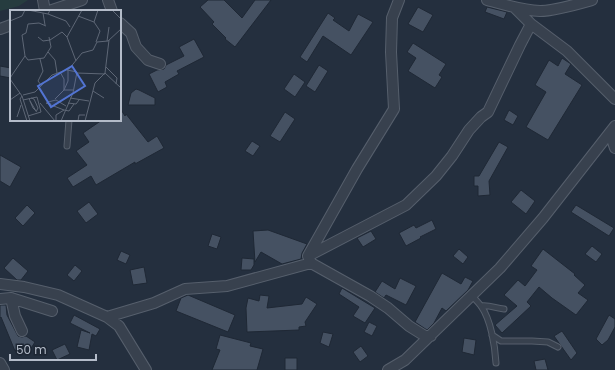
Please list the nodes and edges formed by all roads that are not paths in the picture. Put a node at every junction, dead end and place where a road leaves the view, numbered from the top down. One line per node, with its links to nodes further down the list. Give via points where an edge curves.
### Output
1 (43, 0): 8 (street)
2 (82, 0): 9 (street)
3 (108, 0): 10 (street)
4 (399, 0): 21 (street, via 392,18 394,109 356,169)
5 (488, 0): 7 (street)
6 (592, 0): 7 (street, via 541,11)
7 (515, 8): 12 (street)
8 (45, 10)
9 (52, 10)
10 (112, 10)
11 (121, 24): 15 (street, via 131,33 136,47 144,56)
12 (531, 24): 16 (street, via 567,51); 21 (street, via 488,112 469,130 432,180 406,205)
13 (10, 25): 14 (street)
14 (0, 29)
15 (160, 64)
16 (615, 99)
17 (69, 121): 19 (lane)
18 (612, 129): 20 (street); 23 (street, via 543,218)
19 (67, 146)
20 (615, 148)
21 (310, 259): 29 (street, via 227,286 185,289 154,303); 32 (street, via 388,308 409,326 425,336)
22 (0, 284): 29 (street, via 58,295)
23 (472, 296): 26 (lane); 32 (street)
24 (11, 298): 25 (street); 28 (street); 30 (street)
25 (0, 299)
26 (481, 306): 27 (lane); 31 (lane)
27 (504, 309)
28 (52, 311)
29 (107, 316): 37 (street, via 119,326)
30 (22, 331)
31 (492, 334): 33 (lane, via 502,341 548,342); 34 (lane)
32 (431, 336): 38 (street, via 405,360)
33 (558, 347)
34 (496, 363)
35 (0, 364): 36 (street)
36 (4, 370)
37 (146, 370)
38 (388, 370)

